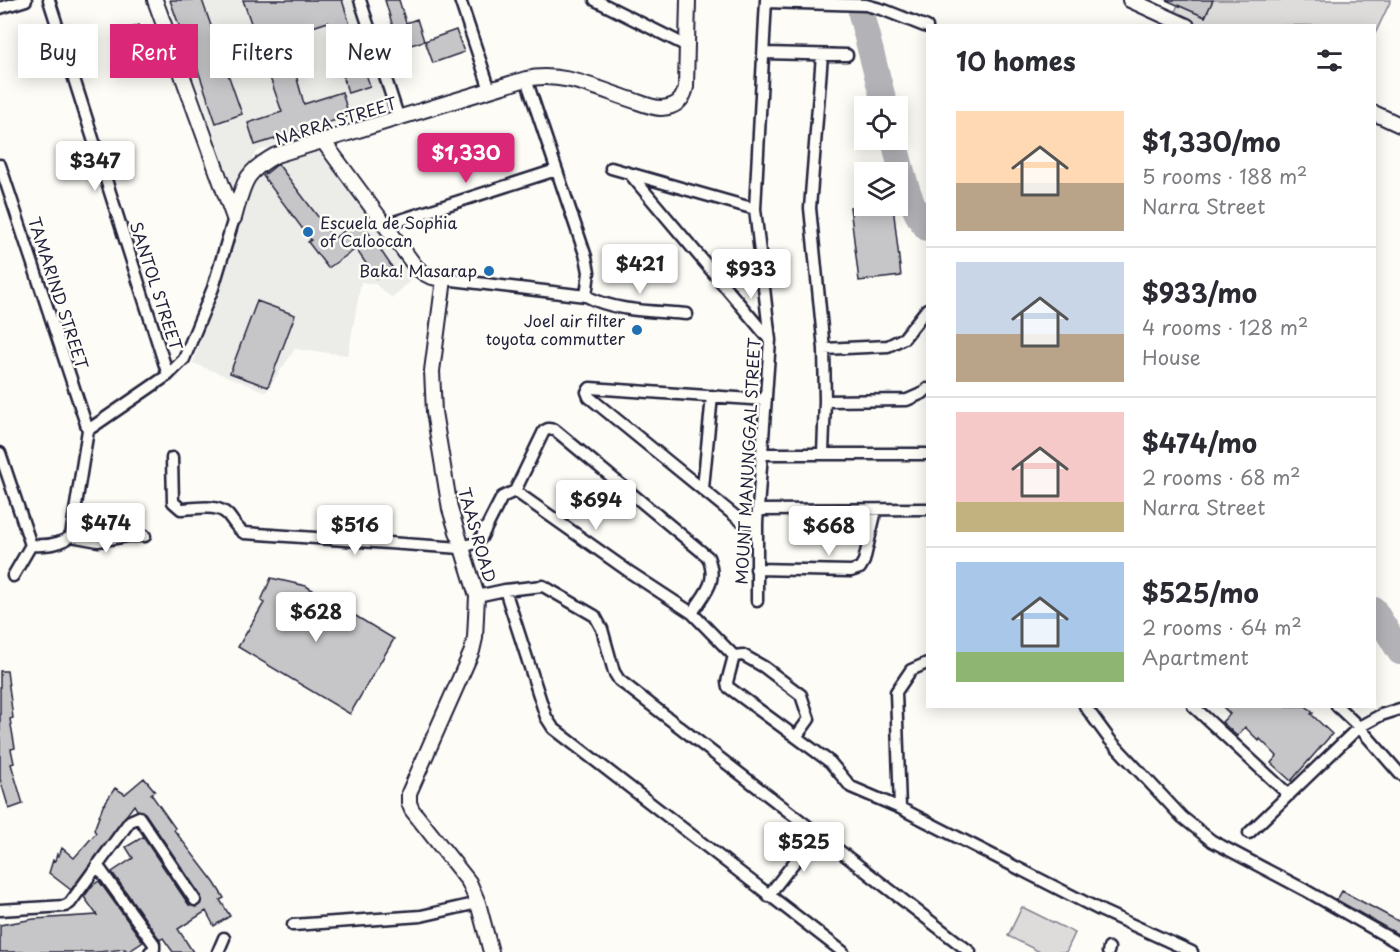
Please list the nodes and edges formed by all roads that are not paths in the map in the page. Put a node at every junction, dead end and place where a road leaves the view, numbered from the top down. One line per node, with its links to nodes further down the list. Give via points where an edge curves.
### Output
1 (26, 0): 10 (street)
2 (49, 0): 36 (street, SANTOL STREET)
3 (154, 0): 28 (street)
4 (360, 0): 20 (street)
5 (460, 0): 18 (street)
6 (595, 0): 13 (street)
7 (688, 0): 13 (street, NARRA STREET)
8 (1130, 0): 11 (street)
9 (766, 1): 12 (street, via 866,5); 14 (street, MOUNT MANUNGGAL STREET)
10 (0, 9)
11 (1183, 24)
12 (926, 27)
13 (687, 46): 17 (street, NARRA STREET, via 684,96 669,107 657,108 571,80 539,76)
14 (764, 53): 15 (street); 27 (street, MOUNT MANUNGGAL STREET)
15 (822, 56): 16 (street); 35 (street, via 810,208)
16 (847, 56)
17 (526, 79): 18 (street, NARRA STREET); 25 (street)
18 (490, 90): 20 (street, NARRA STREET)
19 (1376, 114): 21 (street)
20 (399, 119): 22 (street, NARRA STREET)
21 (1400, 125)
22 (323, 141): 28 (street, NARRA STREET, via 276,155 257,166 245,181); 29 (street)
23 (0, 165): 41 (street, TAMARIND STREET)
24 (611, 168): 26 (street)
25 (556, 170): 29 (street); 31 (street, via 586,257)
26 (630, 174): 27 (street); 34 (street)
27 (755, 209): 34 (street, MOUNT MANUNGGAL STREET)
28 (234, 218): 36 (street, NARRA STREET, via 213,288 184,359)
29 (385, 225): 30 (street, via 423,274)
30 (444, 279): 31 (street); 56 (street, TAAS ROAD, via 432,371 434,412 450,509)
31 (586, 296): 33 (street, via 623,308)
32 (926, 310): 35 (street, via 904,338 888,346)
33 (687, 314)
34 (771, 340): 39 (street, MOUNT MANUNGGAL STREET)
35 (824, 349): 40 (street)
36 (168, 375): 41 (street, NARRA STREET)
37 (926, 389): 40 (street, via 908,400)
38 (712, 396): 39 (street); 47 (street); 47 (street, via 590,388 587,392)
39 (766, 400): 44 (street, MOUNT MANUNGGAL STREET)
40 (825, 401): 43 (street)
41 (88, 430): 53 (street)
42 (0, 453): 55 (street)
43 (823, 453): 44 (street); 45 (street)
44 (762, 454): 50 (street, MOUNT MANUNGGAL STREET)
45 (926, 454)
46 (172, 458): 56 (street, via 176,506 218,508 244,533)
47 (703, 488): 52 (street, via 740,520)
48 (515, 491): 56 (street, via 502,497 477,542); 62 (street); 62 (street, via 544,431 555,430 708,557 713,569 712,583)
49 (926, 509): 51 (street)
50 (758, 510): 51 (street); 52 (street, MOUNT MANUNGGAL STREET)
51 (876, 510): 57 (street, via 860,568 851,572)
52 (757, 523): 57 (street, MOUNT MANUNGGAL STREET)
53 (70, 536): 54 (street, via 98,541); 55 (street, via 47,546)
54 (145, 536)
55 (31, 545): 58 (street)
56 (461, 548): 60 (street, TAAS ROAD)
57 (756, 569): 61 (street, MOUNT MANUNGGAL STREET)
58 (13, 576)
59 (505, 590): 60 (street); 74 (street, via 543,586 595,616 619,680); 77 (street, via 546,717 554,728)
60 (477, 596): 79 (street, TAAS ROAD, via 472,651 409,793 409,803 470,882)
61 (757, 601)
62 (692, 613): 63 (street)
63 (735, 656): 70 (street, via 728,687); 70 (street, via 744,655 764,667 801,696 809,719)
64 (926, 663): 73 (street, via 911,670 896,692)
65 (1086, 708): 83 (street, via 1110,740 1182,817 1212,841)
66 (1195, 708): 72 (street)
67 (1339, 708): 69 (street)
68 (1400, 710): 69 (street)
69 (1359, 727): 71 (street); 72 (street)
70 (796, 737): 73 (street, via 831,762 851,787)
71 (1400, 774)
72 (1289, 795): 75 (street)
73 (900, 808): 89 (street, via 1102,911)
74 (817, 833): 77 (street); 88 (street)
75 (1249, 833)
76 (97, 866): 78 (street, via 130,821 139,817); 80 (street, via 65,906); 84 (street, via 154,944)
77 (768, 896): 87 (street)
78 (195, 900)
79 (478, 903): 81 (street, via 421,916); 86 (street, TAAS ROAD)
80 (0, 910)
81 (293, 925)
82 (224, 938): 85 (street)
83 (1400, 944)
84 (150, 952)
85 (218, 952)
86 (491, 952)
87 (843, 952)
88 (970, 952)
89 (1192, 952)

